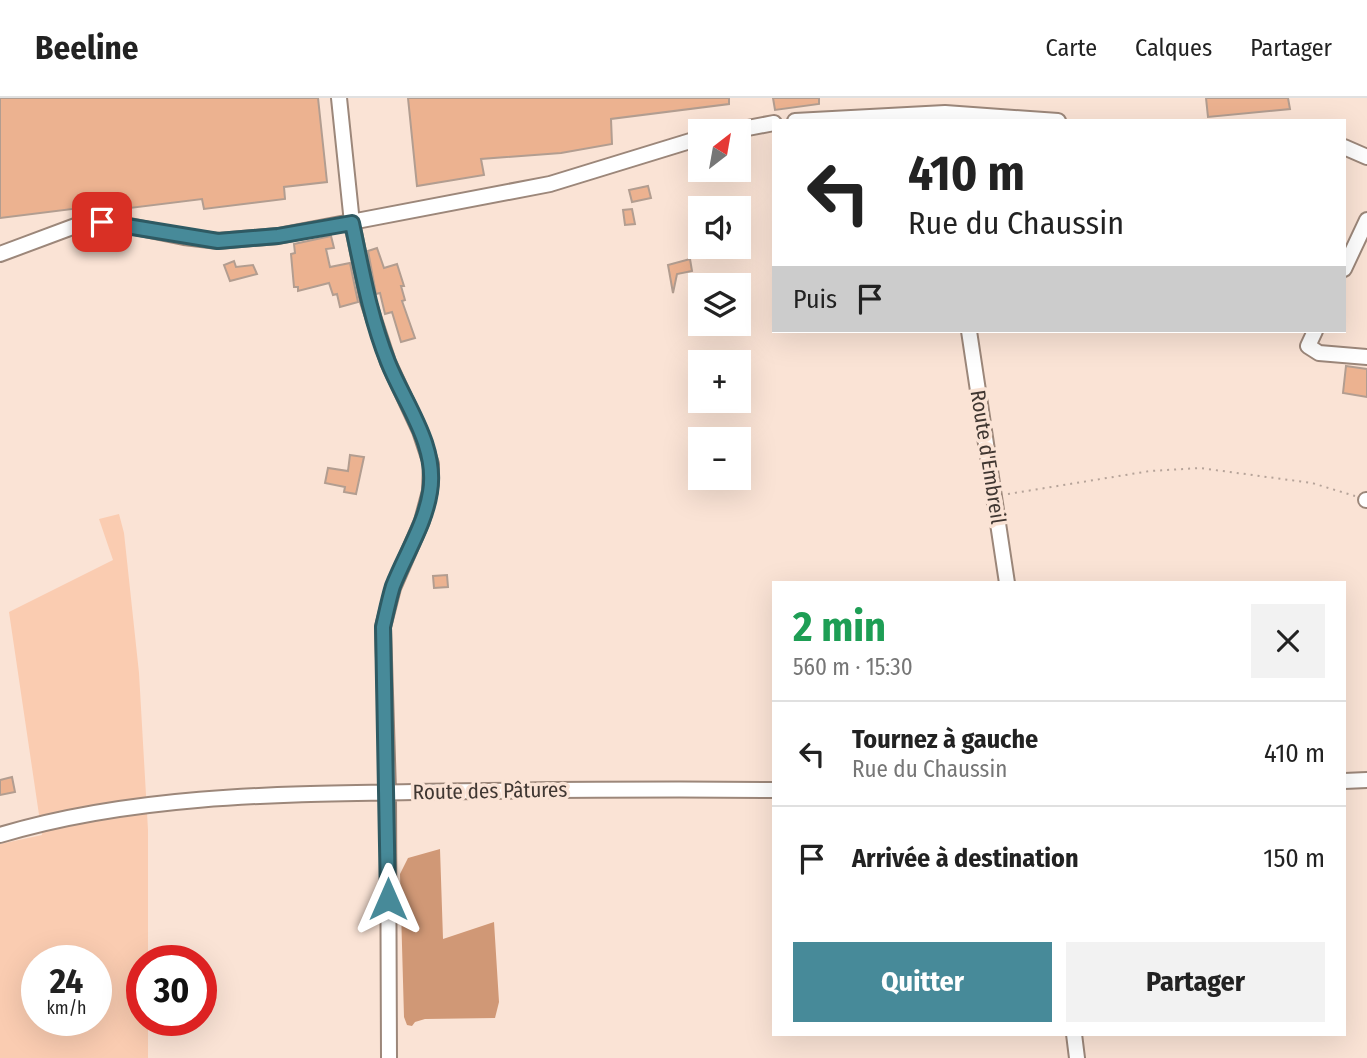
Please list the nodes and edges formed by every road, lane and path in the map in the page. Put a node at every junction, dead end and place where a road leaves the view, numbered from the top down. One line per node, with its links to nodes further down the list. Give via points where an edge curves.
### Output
1 (339, 98): 12 (street)
2 (933, 98): 3 (street)
3 (936, 117): 4 (street); 5 (street)
4 (866, 119)
5 (1037, 119)
6 (772, 123): 7 (street)
7 (751, 127)
8 (688, 142): 12 (street, via 550,184)
9 (1346, 148): 10 (street)
10 (1367, 157)
11 (1367, 220): 14 (street)
12 (352, 223): 13 (street, via 218,241 86,222); 24 (street, via 368,301 384,350 431,464 422,521 393,588 383,627)
13 (0, 254)
14 (1346, 265)
15 (969, 333): 18 (street, Route d'Embreil)
16 (1314, 333): 17 (street, via 1308,346 1319,353)
17 (1367, 357)
18 (994, 497): 19 (path, via 1150,471 1200,468 1312,483); 20 (street, Route d'Embreil)
19 (1366, 500)
20 (1007, 581)
21 (1367, 780): 22 (street)
22 (1346, 781)
23 (772, 790): 24 (street, Route des Pâtures)
24 (388, 792): 25 (street, Route des Pâtures, via 193,801 123,809); 27 (street)
25 (0, 835)
26 (1074, 1036): 28 (street)
27 (389, 1058)
28 (1077, 1058)

